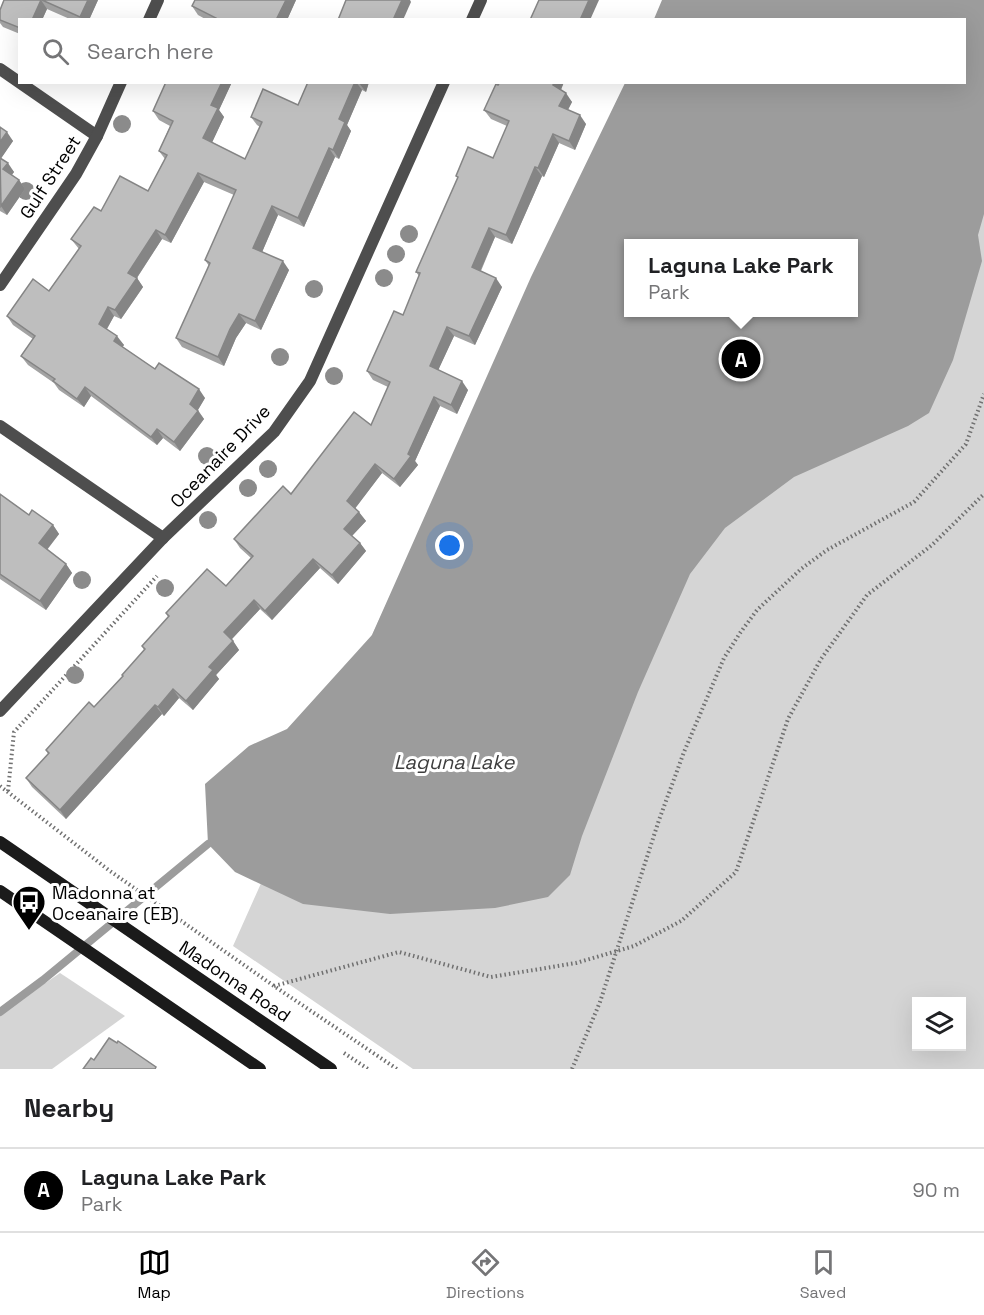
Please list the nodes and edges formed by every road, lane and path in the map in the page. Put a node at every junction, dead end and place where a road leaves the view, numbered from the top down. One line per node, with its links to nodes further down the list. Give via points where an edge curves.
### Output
1 (158, 0): 3 (street)
2 (481, 0): 4 (street)
3 (151, 18)
4 (473, 18)
5 (0, 69): 6 (street)
6 (18, 81)
7 (22, 84): 10 (street)
8 (120, 84): 10 (street, Gulf Street)
9 (443, 84): 15 (street, Oceanaire Drive, via 310,381 273,432)
10 (98, 136): 11 (street, Gulf Street)
11 (0, 285)
12 (984, 394): 22 (path, via 966,444 914,501 801,569 740,633 711,685 684,752)
13 (0, 426): 15 (street)
14 (984, 494): 22 (path, via 932,545 867,595 821,659 788,719 736,872 681,921)
15 (164, 538): 17 (street, Oceanaire Drive)
16 (154, 579): 19 (path, via 14,732)
17 (0, 711)
18 (0, 786): 19 (path)
19 (8, 792): 23 (path, via 110,871)
20 (0, 842): 25 (main road, Madonna Road)
21 (0, 891): 24 (main road)
22 (616, 953): 23 (path, via 491,976 399,952); 27 (path)
23 (274, 986): 26 (path)
24 (260, 1069)
25 (331, 1069)
26 (397, 1069)
27 (572, 1069)

